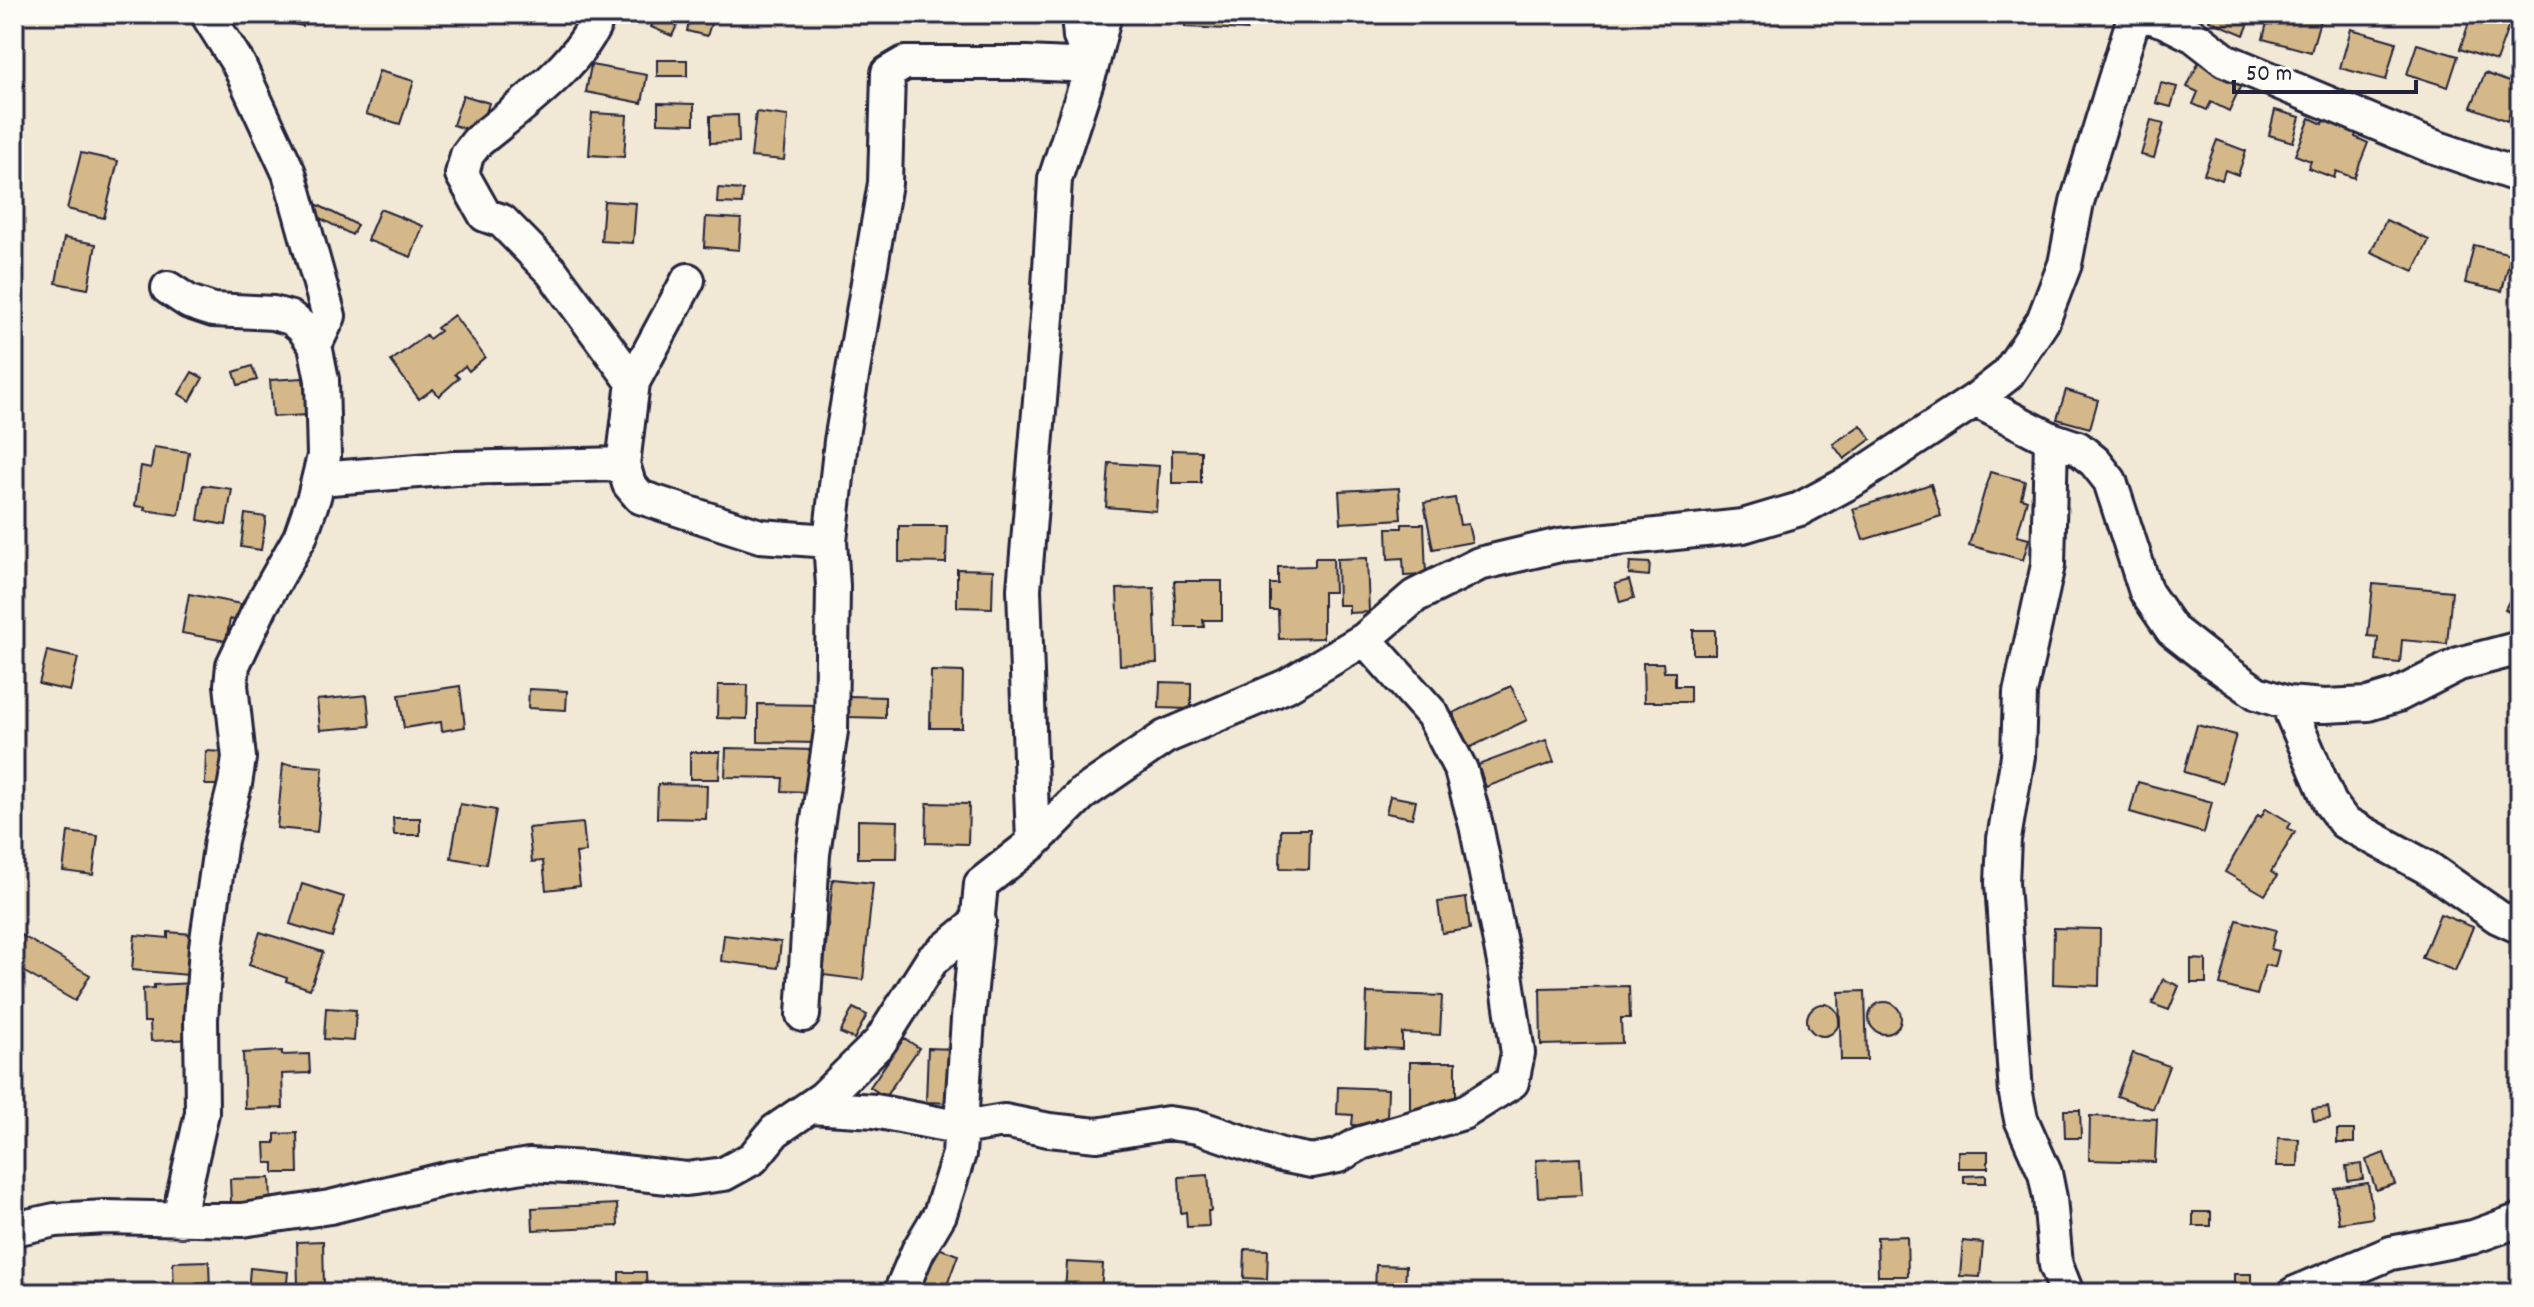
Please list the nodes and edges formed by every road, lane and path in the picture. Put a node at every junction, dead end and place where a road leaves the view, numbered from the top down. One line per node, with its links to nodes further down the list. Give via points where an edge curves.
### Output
1 (207, 14): 11 (street, via 239,65 289,173 329,316)
2 (599, 14): 12 (street, via 578,54 477,142 462,174 485,215 502,221 552,272)
3 (1078, 14): 7 (street, via 1080,37)
4 (1105, 14): 7 (street)
5 (2135, 14): 13 (street, via 2077,202 2065,264 2043,321 2007,375)
6 (2143, 14): 8 (street, via 2194,36 2225,60 2426,144)
7 (1092, 66): 17 (street, via 905,63 888,73 885,183 841,441); 21 (street, via 1055,179 1024,589)
8 (2520, 176)
9 (688, 280): 12 (street)
10 (168, 288): 11 (street, via 213,310 291,318)
11 (315, 345): 16 (street, via 322,380 324,456)
12 (633, 382): 15 (street)
13 (1975, 400): 14 (street); 18 (street, via 1800,509 1743,526 1560,545 1479,564 1415,596)
14 (2051, 439): 20 (street, via 2078,448 2110,481 2146,592 2172,630 2257,693); 31 (street, via 2048,565 2020,693 2002,883 2016,1094 2045,1173 2056,1265)
15 (623, 464): 16 (street, via 455,468); 17 (street, via 640,497 760,536)
16 (319, 479): 27 (street, via 300,537 233,665 239,758 206,947 202,1113)
17 (830, 541): 24 (street, via 831,731 813,854)
18 (1365, 639): 21 (street, via 1286,686 1165,737 1082,794); 26 (street, via 1432,714 1461,770 1505,967 1518,1053 1512,1082 1463,1113 1312,1161 1168,1123 1097,1135 1004,1121)
19 (2520, 648): 20 (street, via 2459,664 2368,704)
20 (2287, 703): 23 (street, via 2330,803 2344,822)
21 (1033, 843): 22 (street, via 981,884)
22 (979, 921): 25 (street, via 932,960 880,1042); 26 (street)
23 (2520, 927)
24 (803, 1015)
25 (810, 1107): 26 (street, via 875,1111); 27 (street, via 775,1131 753,1158 724,1174 686,1179 529,1165 330,1207 242,1220)
26 (961, 1128): 30 (street, via 959,1154 940,1214)
27 (181, 1220): 29 (street, via 67,1219)
28 (2520, 1220): 32 (street, via 2473,1237 2391,1253)
29 (14, 1229)
30 (900, 1293)
31 (2067, 1293)
32 (2295, 1293)

